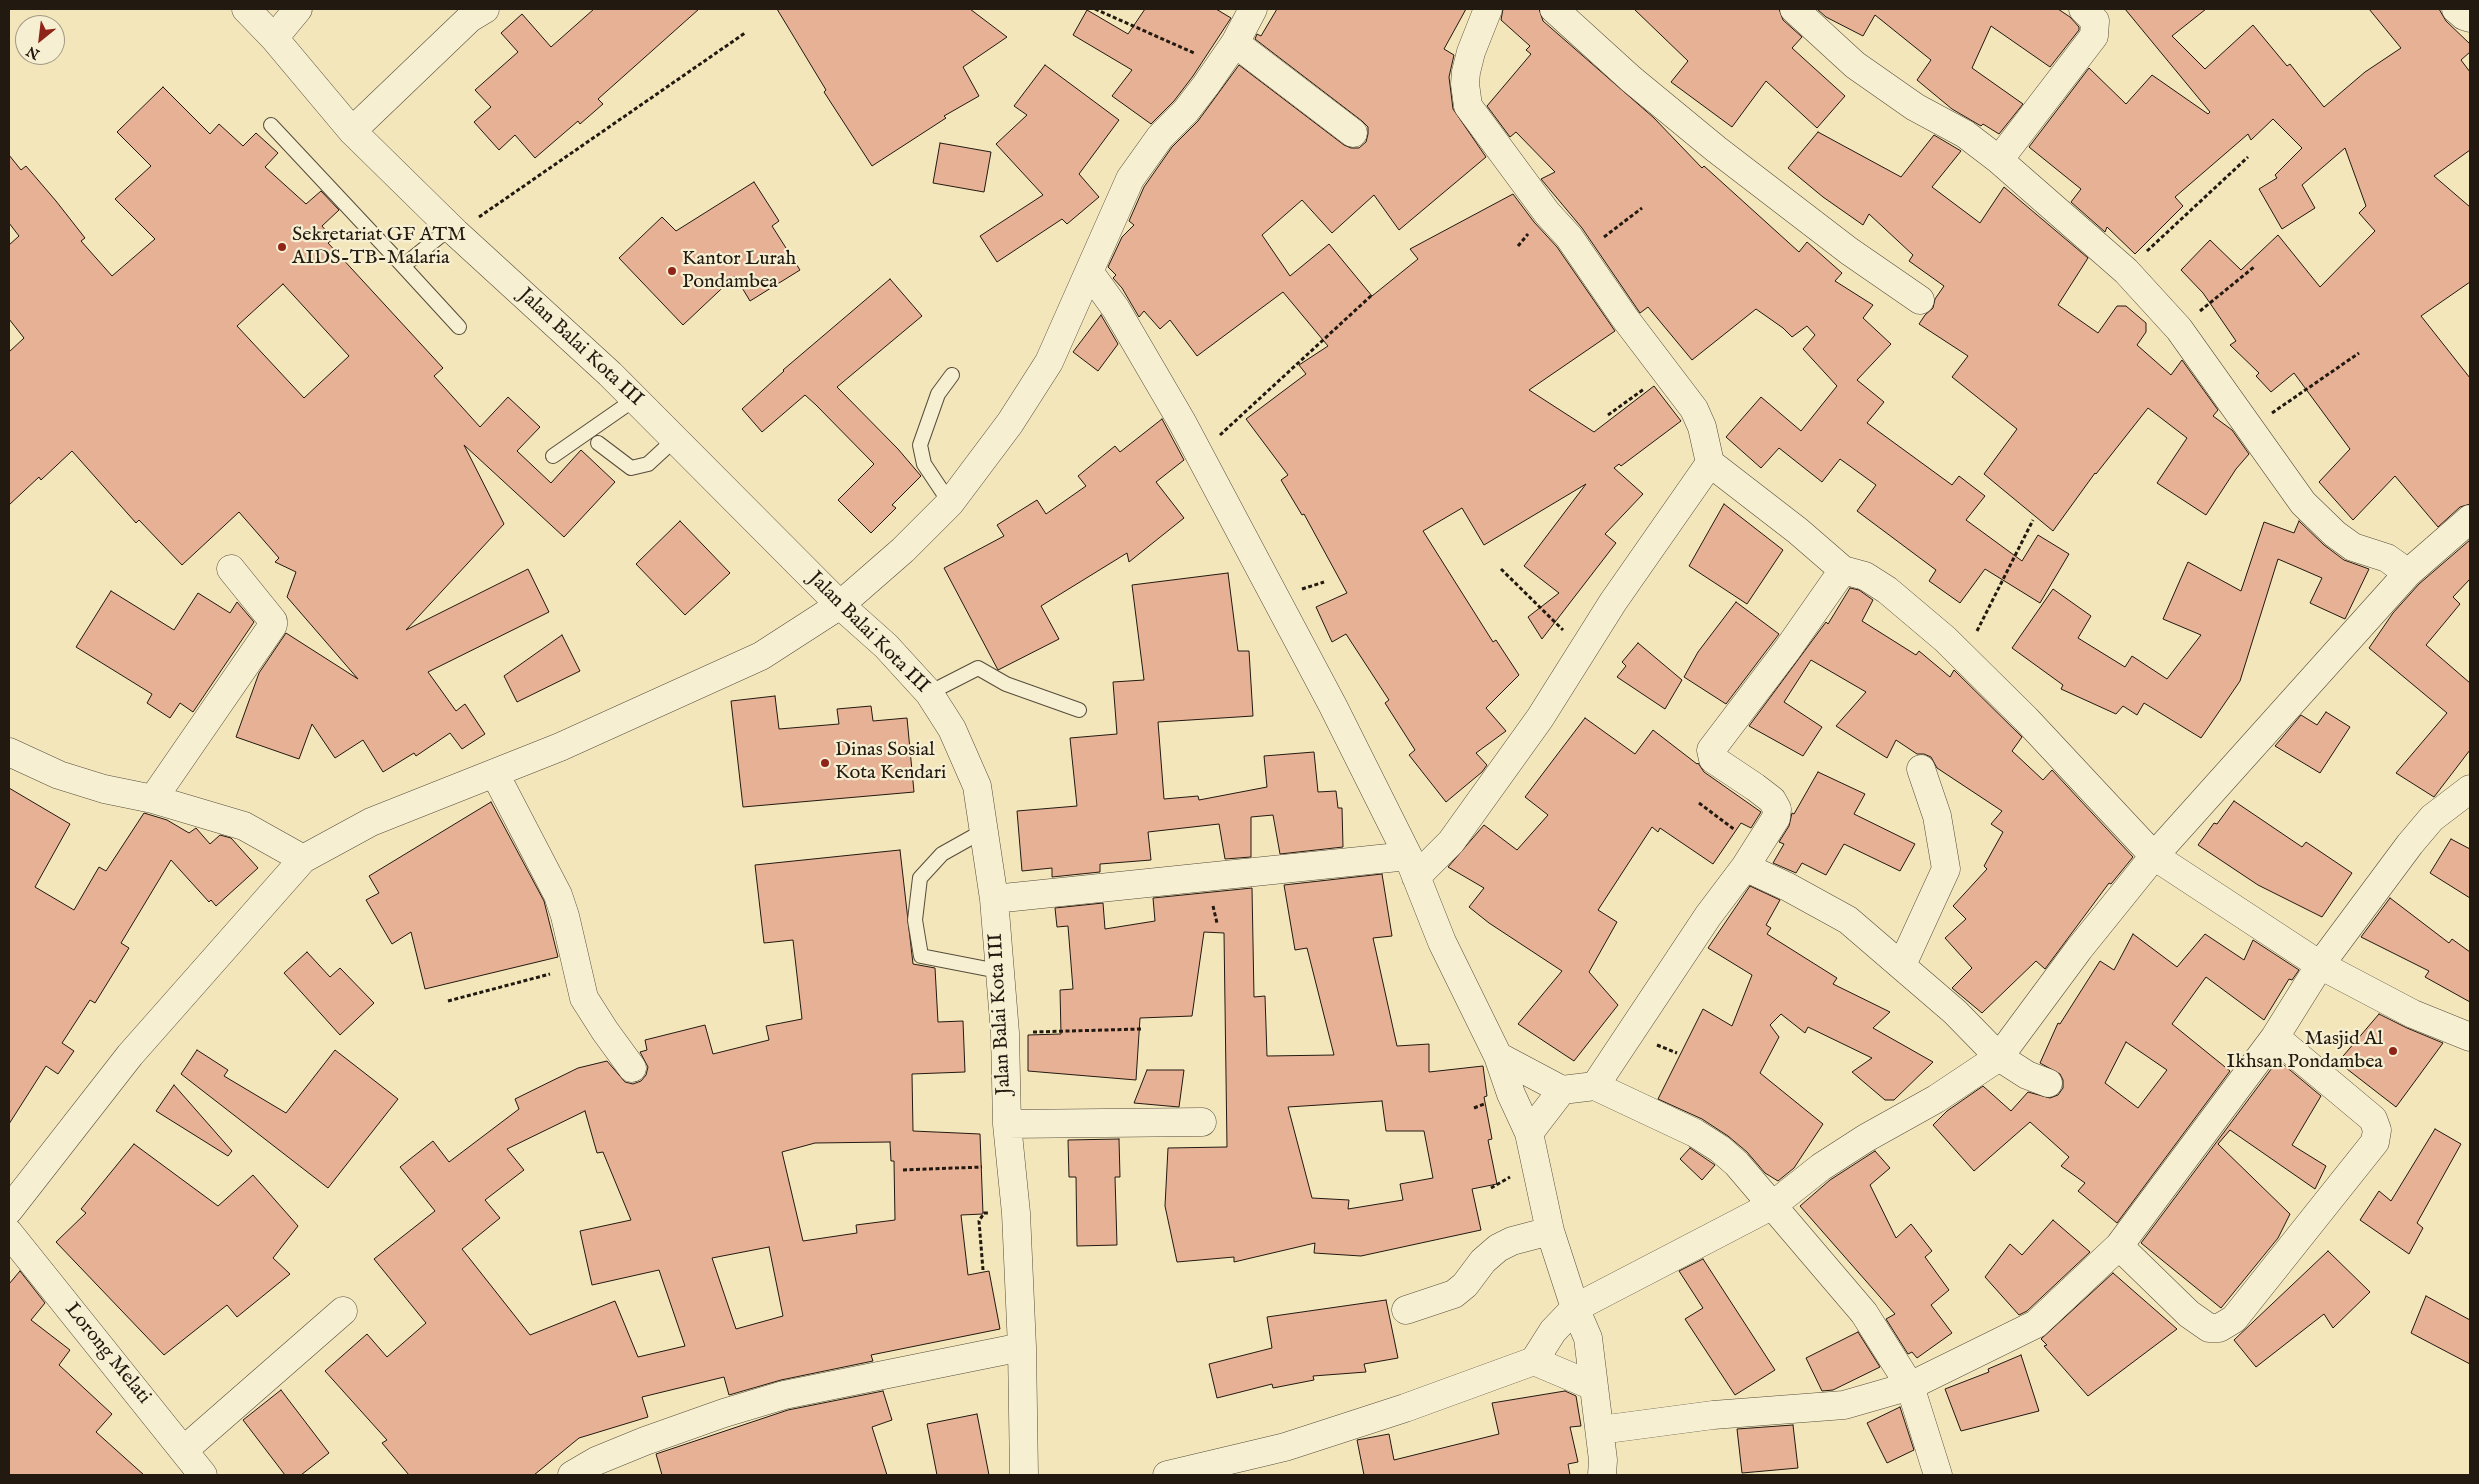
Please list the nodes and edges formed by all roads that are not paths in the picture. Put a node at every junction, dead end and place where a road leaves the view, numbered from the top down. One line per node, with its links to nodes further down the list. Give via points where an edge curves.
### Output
1 (246, 9): 11 (street, Jalan Balai Kota III)
2 (298, 9): 11 (street)
3 (485, 9): 14 (street, via 470,18)
4 (1253, 9): 12 (street)
5 (1488, 9): 27 (street, via 1466,72 1468,106 1547,213 1582,254 1624,317 1694,409 1702,427)
6 (1554, 9): 20 (street, via 1631,79 1716,149 1849,251)
7 (1794, 9): 16 (street, via 1855,65 1915,106 1965,134)
8 (2083, 9): 16 (street, via 2095,21 2094,36)
9 (2456, 9): 10 (street)
10 (2470, 18)
11 (274, 38): 14 (street, Jalan Balai Kota III)
12 (1228, 53): 15 (street); 19 (street, via 1186,112 1160,137 1130,179)
13 (271, 125): 18 (lane)
14 (352, 131): 17 (street, Jalan Balai Kota III)
15 (1353, 133)
16 (1999, 160): 32 (street, via 2126,271 2178,329 2303,503 2353,547 2387,558)
17 (453, 230): 18 (lane); 23 (street, Jalan Balai Kota III)
18 (403, 266): 21 (lane)
19 (1090, 274): 28 (street, via 1049,362 1010,422); 45 (street, via 1116,309 1199,454 1333,706)
20 (1920, 300)
21 (459, 327)
22 (952, 375): 28 (lane, via 938,394 920,445 924,464)
23 (635, 399): 24 (street, Jalan Balai Kota III); 26 (lane)
24 (674, 440): 25 (lane, via 648,464 631,468); 33 (street, Jalan Balai Kota III)
25 (598, 443)
26 (552, 456)
27 (1710, 464): 31 (street); 45 (street, via 1613,602 1540,718 1451,842)
28 (950, 503): 33 (street, via 903,550)
29 (2470, 519): 32 (street)
30 (231, 569): 40 (street, via 273,625)
31 (1843, 570): 42 (street, via 1865,576 1887,590 1963,658 2026,719); 43 (street, via 1711,750 1713,759 1756,787 1772,800 1777,809 1776,818)
32 (2408, 573): 42 (street)
33 (840, 605): 34 (street, Jalan Balai Kota III, via 886,646); 38 (street, via 761,656)
34 (929, 693): 35 (lane, via 978,668 1006,684); 41 (street, Jalan Balai Kota III, via 952,730 977,786)
35 (1079, 710)
36 (9, 752): 40 (street, via 59,775)
37 (1921, 769): 47 (street, via 1937,816 1946,869)
38 (495, 774): 44 (street, via 371,822); 54 (street, via 558,895 584,998)
39 (2470, 789): 48 (street, via 2432,818)
40 (153, 799): 44 (street, via 244,826)
41 (984, 831): 46 (street, Jalan Balai Kota III); 49 (lane, via 942,854 920,878 915,920 921,956)
42 (2154, 856): 48 (street); 53 (street, via 2079,949)
43 (1751, 857): 47 (street, via 1788,887 1848,920); 56 (street)
44 (303, 859): 62 (street, via 130,1055)
45 (1412, 867): 46 (street); 52 (street, via 1442,942)
46 (994, 899): 49 (street, Jalan Balai Kota III)
47 (1902, 964): 53 (street, via 1956,1012)
48 (2320, 965): 50 (street); 51 (street, via 2413,1014)
49 (998, 971): 59 (street, Jalan Balai Kota III, via 1005,1033)
50 (2275, 1037): 65 (street); 65 (street, via 2373,1119 2378,1130 2375,1142 2234,1319 2219,1328 2209,1328 2189,1314)
51 (2470, 1037)
52 (1498, 1056): 57 (street); 60 (street)
53 (1999, 1057): 55 (street, via 2027,1075); 61 (street, via 1936,1099 1821,1167)
54 (632, 1068)
55 (2048, 1083)
56 (1595, 1086): 57 (street); 61 (street, via 1686,1129 1720,1149 1738,1164)
57 (1562, 1090): 60 (street)
58 (1202, 1122): 59 (street)
59 (1007, 1124): 69 (street, Jalan Balai Kota III, via 1016,1213)
60 (1529, 1133): 63 (street)
61 (1773, 1205): 66 (street); 72 (street, via 1864,1313)
62 (9, 1210)
63 (1550, 1231): 66 (street); 67 (street, via 1498,1248 1454,1294)
64 (9, 1233): 74 (street, Lorong Melati)
65 (2119, 1246): 72 (street, via 2036,1324)
66 (1575, 1308): 70 (street, via 1553,1331); 71 (street, via 1588,1338)
67 (1406, 1310)
68 (343, 1311): 74 (street)
69 (1022, 1347): 76 (street, via 784,1396 724,1413 645,1441); 77 (street, Jalan Balai Kota III)
70 (1534, 1362): 71 (street); 78 (street, via 1285,1447)
71 (1593, 1386): 73 (street)
72 (1910, 1386): 73 (street, via 1844,1405 1713,1415); 80 (street)
73 (1600, 1430): 79 (street)
74 (184, 1450): 75 (street, Lorong Melati)
75 (203, 1475)
76 (572, 1475)
77 (1024, 1475)
78 (1167, 1475)
79 (1602, 1475)
80 (1938, 1475)

